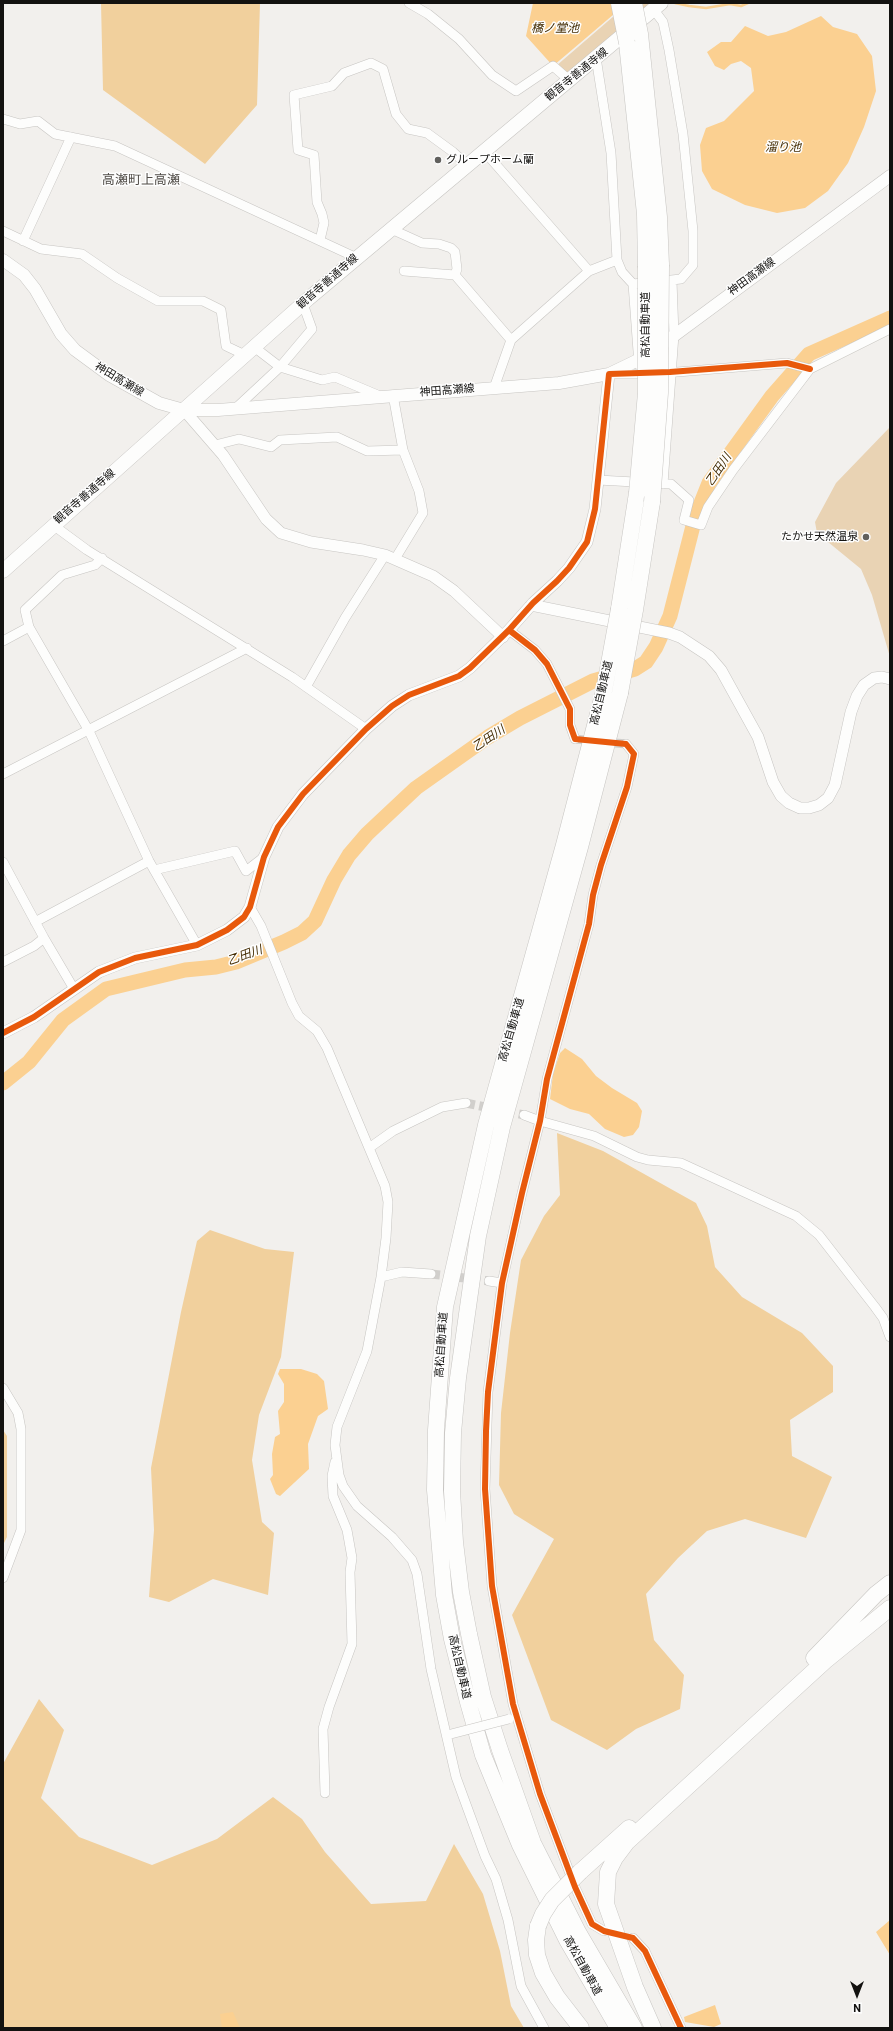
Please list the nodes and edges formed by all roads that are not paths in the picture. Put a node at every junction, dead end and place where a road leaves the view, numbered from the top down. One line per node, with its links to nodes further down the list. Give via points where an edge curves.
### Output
1 (409, 3): 6 (street, via 428,14 459,39 492,75 516,91 553,66)
2 (619, 3): 19 (highway, 高松自動車道, bridge, via 627,43 645,214)
3 (634, 3): 19 (highway, 高松自動車道, bridge, via 640,34 659,217)
4 (658, 7): 5 (main road, 観音寺善通寺線); 23 (street, via 670,50 683,134 693,231 692,268 683,278)
5 (594, 61): 6 (main road, 観音寺善通寺線); 18 (street, via 597,64 612,153)
6 (569, 80): 9 (main road, 観音寺善通寺線)
7 (3, 119): 8 (street, via 20,124 38,121 55,134)
8 (71, 137): 14 (street, via 115,146); 15 (street)
9 (484, 151): 10 (main road, 観音寺善通寺線); 20 (street)
10 (468, 166): 12 (main road, 観音寺善通寺線); 14 (street, via 427,133 408,129 396,114 383,69 370,63 344,73 332,86 294,95 298,150 314,154 317,202 324,223)
11 (890, 176): 27 (main road, 神田高瀬線)
12 (391, 229): 16 (main road, 観音寺善通寺線); 22 (street, via 422,242 451,248 455,252)
13 (3, 231): 15 (street)
14 (320, 240): 16 (street)
15 (23, 241): 29 (street, via 42,249 82,254 117,278 158,301 204,300 221,310 226,346)
16 (357, 258): 25 (main road, 観音寺善通寺線)
17 (3, 260): 40 (main road, 神田高瀬線, via 24,275 61,334 75,350 104,372 159,403)
18 (617, 260): 20 (street); 24 (street, via 622,272)
19 (654, 265): 93 (highway, 高松自動車道, bridge, via 637,493 604,691 486,1125 446,1307 436,1430 435,1490 444,1595 452,1639 483,1755 520,1845 567,1940); 94 (highway, 高松自動車道, bridge, via 660,392 652,502 636,610 620,693 502,1127 478,1236 458,1378 453,1433 452,1491 455,1542 466,1620 483,1697 500,1750 533,1843 578,1932)
20 (589, 270): 28 (street)
21 (404, 271): 22 (street)
22 (455, 275): 28 (street)
23 (672, 281): 24 (street); 27 (street)
24 (633, 284): 30 (street)
25 (303, 304): 29 (main road, 観音寺善通寺線); 31 (street, via 312,329)
26 (890, 329): 32 (street)
27 (674, 335): 30 (main road, 神田高瀬線); 33 (street)
28 (511, 340): 36 (street)
29 (250, 351): 31 (street); 40 (main road, 観音寺善通寺線)
30 (638, 360): 34 (main road, 神田高瀬線); 35 (street)
31 (280, 367): 38 (street, via 322,380 335,377); 39 (street)
32 (810, 369): 33 (street, via 787,362); 44 (street, via 732,470 708,507 701,525 684,520 689,500 671,484)
33 (670, 372): 35 (street); 44 (street)
34 (609, 374): 35 (street); 36 (main road, 神田高瀬線, via 576,381); 43 (street)
35 (639, 374)
36 (494, 388): 37 (main road, 神田高瀬線)
37 (392, 395): 38 (main road, 神田高瀬線); 42 (street)
38 (380, 396): 39 (main road, 神田高瀬線)
39 (236, 408): 40 (main road, 神田高瀬線)
40 (184, 410): 41 (street); 45 (main road, 観音寺善通寺線)
41 (215, 445): 42 (street, via 239,439 271,448 280,440 337,438 367,451); 46 (street, via 266,519 281,532 311,542)
42 (403, 450): 46 (street, via 419,491 422,513)
43 (598, 480): 44 (street); 49 (street, via 595,509 587,542 569,568)
44 (664, 484)
45 (53, 525): 47 (street); 48 (main road, 観音寺善通寺線)
46 (390, 557): 51 (street, via 434,576); 55 (street, via 346,618)
47 (102, 558): 50 (street, via 95,565 62,575 25,610); 53 (street)
48 (3, 571)
49 (531, 605): 51 (street); 54 (street, via 669,633 680,637 709,656 721,670 758,737 777,789 789,803 800,808 819,805 828,798 835,785 851,712 864,685 874,678)
50 (29, 627): 52 (street); 57 (street)
51 (506, 633): 56 (street, via 459,676 409,695); 58 (street, via 535,650 547,664 570,709 570,725)
52 (3, 641)
53 (247, 648): 55 (street); 57 (street)
54 (890, 679)
55 (306, 687): 56 (street)
56 (366, 729): 61 (street, via 303,794 278,827)
57 (89, 731): 60 (street); 62 (street)
58 (575, 739)
59 (626, 744): 74 (street, via 634,754 627,787 593,895 589,924 548,1079)
60 (3, 774)
61 (264, 857): 64 (street, via 246,871 235,851); 65 (street)
62 (149, 861): 64 (street); 66 (street)
63 (3, 862): 66 (street)
64 (154, 870): 68 (street)
65 (250, 907): 68 (street, via 244,917 227,930); 75 (street, via 261,926 299,1016 317,1031 327,1048)
66 (35, 922): 67 (street)
67 (44, 938): 69 (street); 70 (street)
68 (197, 945): 70 (street, via 135,958 99,972)
69 (3, 962)
70 (74, 989): 71 (street, via 34,1017)
71 (3, 1034)
72 (466, 1102): 75 (street, via 442,1107 393,1131)
73 (524, 1115): 74 (street)
74 (540, 1121): 79 (street); 80 (street, via 594,1136 637,1157 681,1163 796,1216 819,1235 875,1307 883,1318)
75 (369, 1148): 77 (street, via 385,1186 388,1202)
76 (431, 1274): 77 (street, via 402,1272)
77 (381, 1277): 82 (street, via 367,1351 337,1427)
78 (489, 1281): 79 (street)
79 (502, 1283): 86 (street, via 488,1392 485,1489 492,1586)
80 (890, 1337)
81 (3, 1388): 83 (street, via 18,1413 21,1429 21,1530)
82 (336, 1457): 87 (street, via 343,1486 357,1506 392,1537 412,1560 417,1574 431,1669); 88 (street, via 332,1476 333,1496 347,1530 352,1558 352,1644 329,1707 324,1729)
83 (3, 1578)
84 (890, 1583): 92 (highway, bridge, via 876,1594 819,1654 552,1900 538,1926 536,1948 543,1973 557,1998)
85 (890, 1608): 95 (highway, via 824,1661 627,1842 615,1858 608,1872 606,1904 634,1987)
86 (513, 1718): 87 (street, bridge); 89 (street, via 575,1887 592,1924)
87 (448, 1735): 91 (street, via 450,1754 464,1801 496,1879 508,1920 521,1986)
88 (325, 1793)
89 (604, 1931)
90 (633, 1938): 96 (street, via 646,1951)
91 (544, 2028)
92 (581, 2028)
93 (618, 2028)
94 (634, 2028)
95 (652, 2028)
96 (682, 2028)

